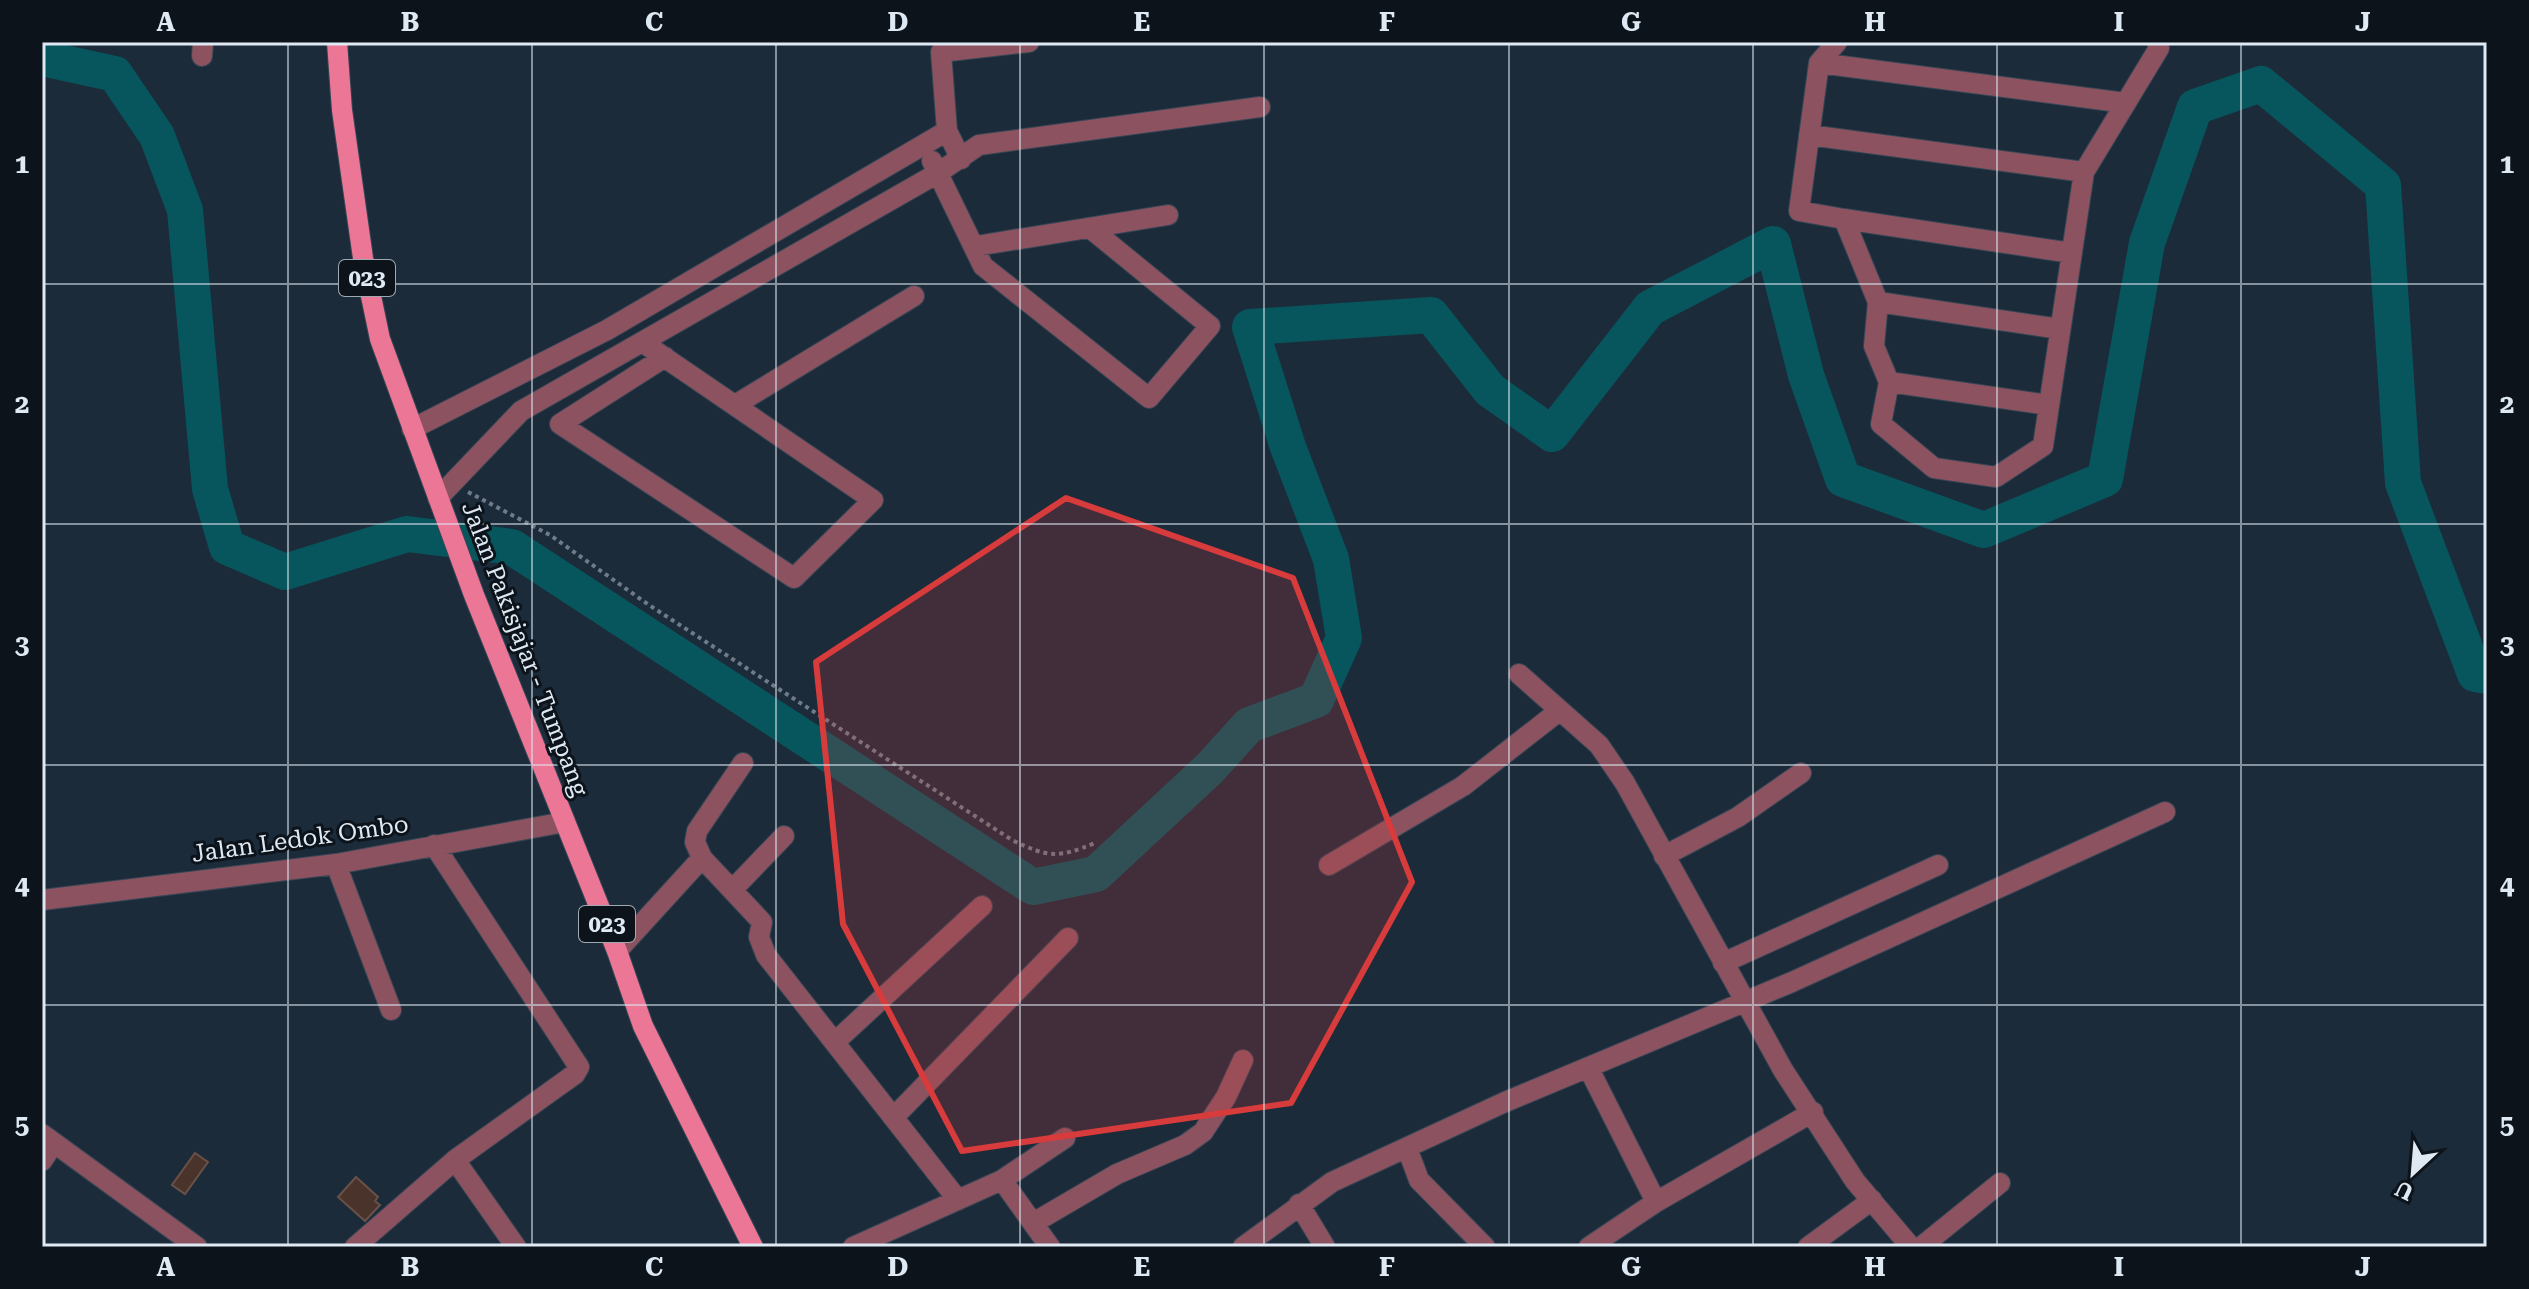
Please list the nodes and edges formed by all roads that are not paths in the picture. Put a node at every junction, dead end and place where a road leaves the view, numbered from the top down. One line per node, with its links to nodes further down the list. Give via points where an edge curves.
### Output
1 (337, 42): 37 (main road, Jalan Pakisjajar - Tumpang / 023, via 370,295)
2 (1019, 42): 3 (street); 6 (street)
3 (1029, 42)
4 (1837, 42): 7 (street)
5 (2164, 44): 8 (street)
6 (946, 47): 10 (street)
7 (1819, 63): 8 (street); 11 (street)
8 (2126, 103): 14 (street)
9 (1260, 107): 13 (street, via 979,145)
10 (947, 131): 12 (street); 13 (street)
11 (1809, 135): 14 (street); 19 (street, via 1799,211)
12 (924, 146): 15 (street); 16 (street)
13 (961, 159): 15 (street)
14 (2084, 172): 22 (street)
15 (938, 173): 17 (street); 21 (street)
16 (851, 190): 17 (street); 23 (street)
17 (865, 214): 24 (street)
18 (1168, 215): 20 (street)
19 (1844, 219): 22 (street); 26 (street)
20 (1090, 228): 21 (street); 21 (street, via 1210,326 1149,398 983,266)
21 (976, 246)
22 (2072, 253): 27 (street)
23 (724, 264): 24 (street); 28 (street)
24 (737, 287): 29 (street)
25 (914, 296): 34 (street)
26 (1878, 302): 27 (street); 33 (street, via 1874,346)
27 (2060, 329): 35 (street)
28 (607, 330): 30 (street); 32 (street)
29 (642, 342): 30 (street); 31 (street)
30 (620, 354): 36 (street)
31 (665, 357): 34 (street); 34 (street, via 560,424 794,578 873,500)
32 (505, 382): 36 (street); 37 (street)
33 (1889, 382): 35 (street); 35 (street, via 1881,424 1934,468 1996,477 2043,446)
34 (735, 405)
35 (2049, 405)
36 (521, 411): 38 (street)
37 (412, 429): 38 (main road, Jalan Pakisjajar - Tumpang / 023)
38 (437, 494): 44 (main road, Jalan Pakisjajar - Tumpang / 023)
39 (1519, 674): 40 (street)
40 (1559, 711): 47 (street, via 1599,745); 50 (street, via 1463,786)
41 (743, 763): 48 (street, via 697,831)
42 (1801, 773): 47 (street, via 1738,817)
43 (2165, 812): 58 (street)
44 (565, 822): 46 (street, Jalan Ledok Ombo); 56 (main road, Jalan Pakisjajar - Tumpang / 023)
45 (784, 836): 52 (street)
46 (434, 845): 49 (street, Jalan Ledok Ombo); 68 (street, via 579,1067)
47 (1664, 856): 57 (street)
48 (702, 858): 52 (street); 56 (street)
49 (336, 864): 53 (street, Jalan Ledok Ombo); 59 (street)
50 (1329, 865)
51 (1938, 865): 57 (street)
52 (734, 888): 60 (street, via 762,922 759,937 766,955)
53 (42, 900)
54 (982, 906): 60 (street)
55 (1068, 938): 64 (street)
56 (617, 951): 80 (main road, Jalan Pakisjajar - Tumpang / 023, via 643,1026)
57 (1723, 963): 58 (street)
58 (1744, 1003): 62 (street); 63 (street)
59 (391, 1010)
60 (835, 1042): 64 (street)
61 (1243, 1060): 76 (street, via 1203,1132)
62 (1589, 1069): 67 (street); 74 (street)
63 (1813, 1112): 73 (street); 74 (street)
64 (894, 1117): 72 (street)
65 (1065, 1138): 70 (street)
66 (48, 1139): 69 (street); 77 (street)
67 (1407, 1148): 75 (street, via 1332,1182); 85 (street, via 1425,1188)
68 (455, 1160): 78 (street); 79 (street)
69 (42, 1161)
70 (1002, 1180): 72 (street); 76 (street)
71 (2000, 1183): 89 (street)
72 (958, 1200): 81 (street)
73 (1872, 1200): 87 (street); 88 (street)
74 (1656, 1202): 86 (street)
75 (1299, 1204): 83 (street); 84 (street)
76 (1035, 1222): 82 (street)
77 (197, 1247)
78 (355, 1247)
79 (516, 1247)
80 (753, 1247)
81 (853, 1247)
82 (1050, 1247)
83 (1243, 1247)
84 (1325, 1247)
85 (1485, 1247)
86 (1589, 1247)
87 (1808, 1247)
88 (1911, 1247)
89 (1921, 1247)

